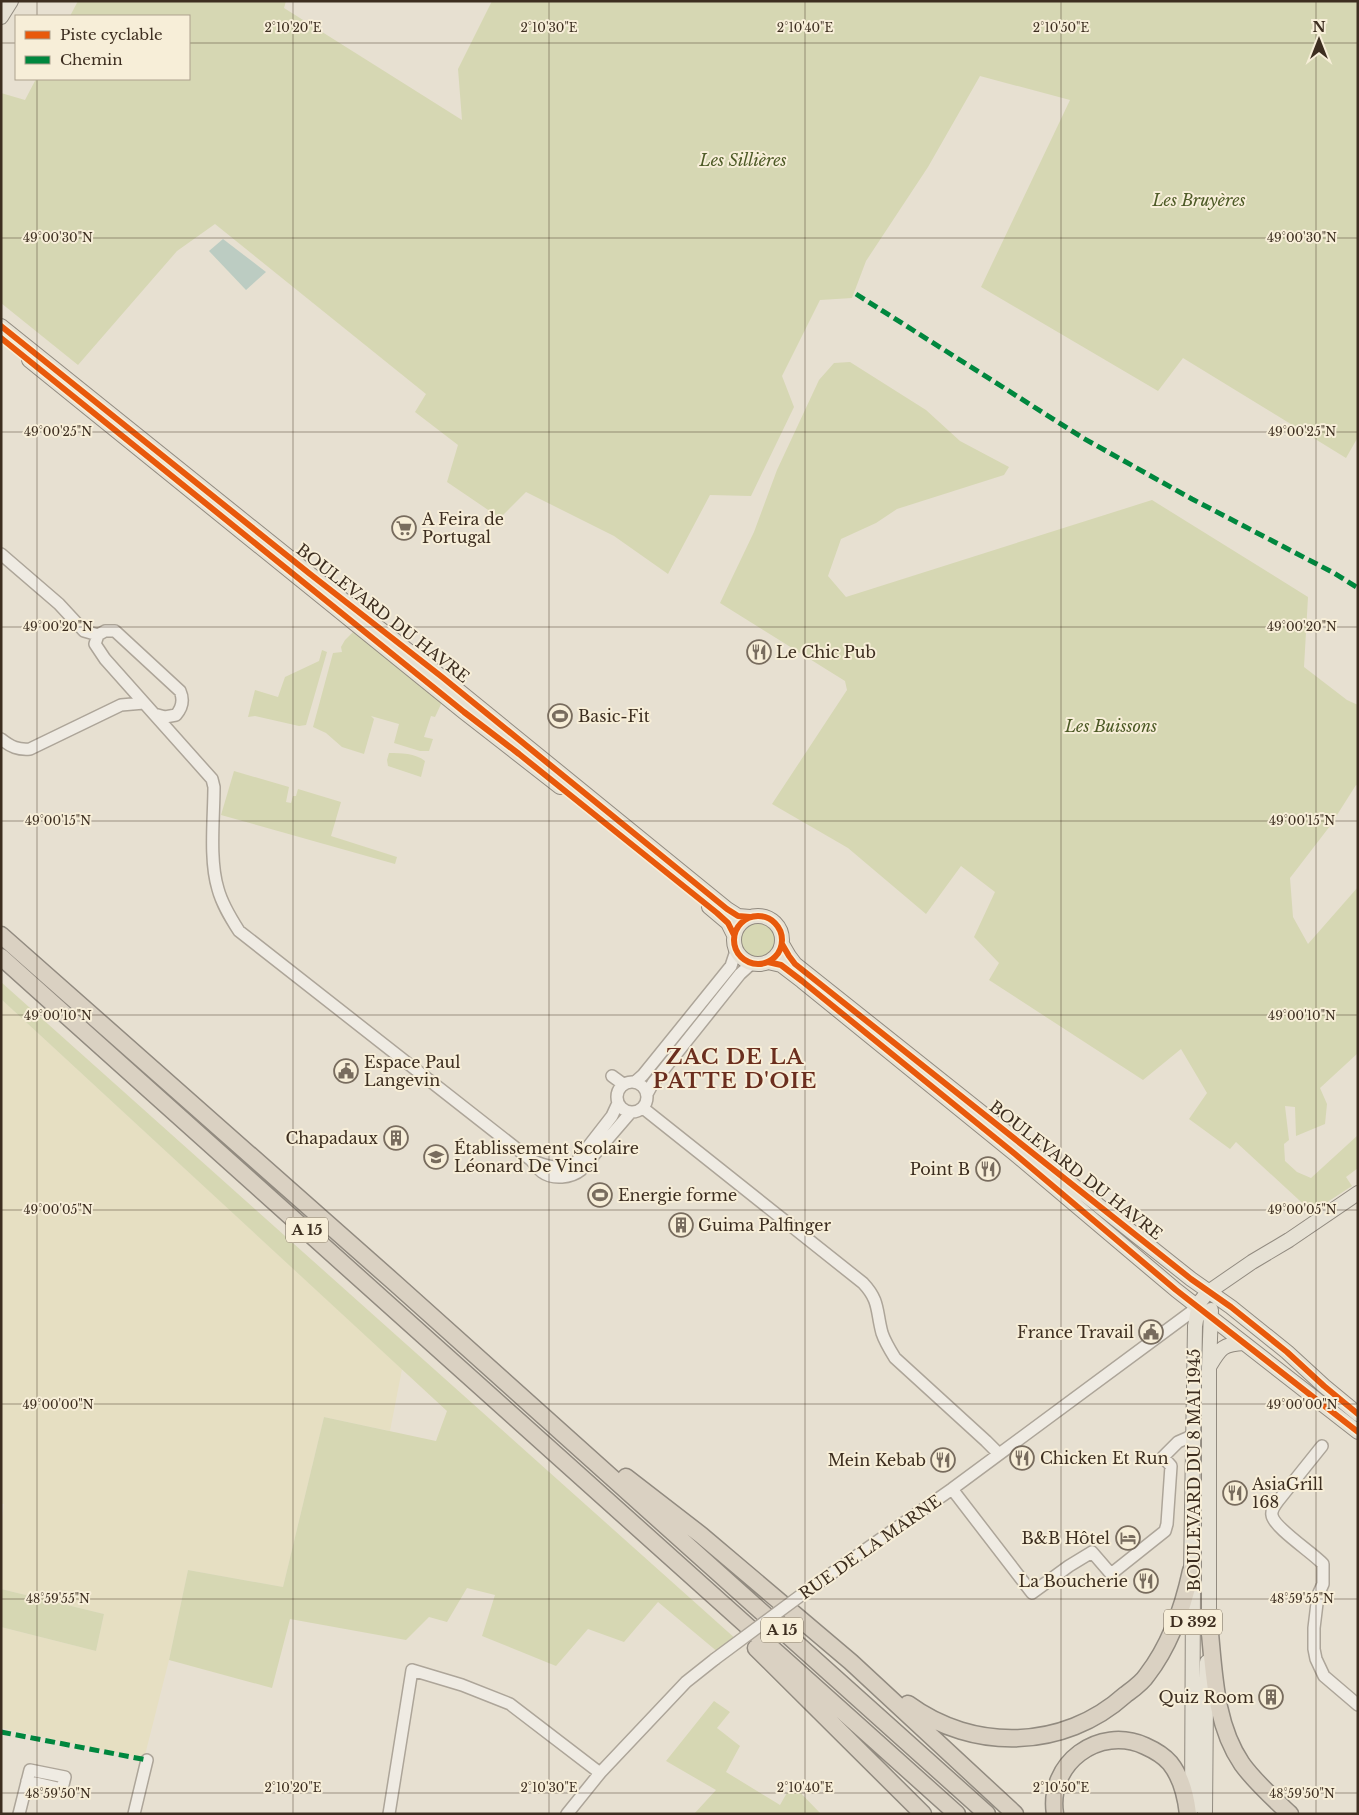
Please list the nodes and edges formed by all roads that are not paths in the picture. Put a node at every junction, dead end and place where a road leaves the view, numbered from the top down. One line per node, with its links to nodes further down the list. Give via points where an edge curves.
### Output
1 (11, 1): 2 (main road)
2 (1, 17)
3 (1, 326): 12 (main road, BOULEVARD DU HAVRE, via 434,670 727,909 738,916)
4 (1, 338): 14 (main road, BOULEVARD DU HAVRE, via 717,912)
5 (1, 554): 6 (street, via 59,604 84,631)
6 (98, 635): 7 (street, via 96,644 105,659); 9 (street, via 115,631 180,692 183,700)
7 (144, 703): 8 (street); 10 (street, via 121,705 30,749 20,749)
8 (154, 714): 9 (street); 11 (street)
9 (176, 715): 11 (street)
10 (1, 739)
11 (180, 742): 27 (street, via 212,779 215,877 220,896 239,931)
12 (750, 917): 14 (main road, via 740,924); 15 (main road, BOULEVARD DU HAVRE, via 763,916 773,920 781,932)
13 (1, 935): 35 (highway, A 15)
14 (734, 935): 16 (main road, BOULEVARD DU HAVRE)
15 (782, 944): 18 (main road, via 778,955); 29 (main road, BOULEVARD DU HAVRE, via 795,964)
16 (736, 951): 19 (main road); 21 (street, via 731,966)
17 (1, 957): 41 (highway, A 15)
18 (768, 962): 19 (main road); 29 (main road, BOULEVARD DU HAVRE, via 781,965 802,981 1144,1263)
19 (751, 964): 23 (street)
20 (612, 1076): 22 (street)
21 (635, 1082): 22 (street); 23 (street, via 643,1086)
22 (623, 1084): 24 (street, via 618,1091)
23 (647, 1094): 25 (street)
24 (618, 1103): 26 (street, via 623,1110); 27 (street, via 612,1116 570,1166 547,1167)
25 (643, 1108): 26 (street); 37 (street, via 863,1283 876,1301 883,1335 895,1358)
26 (631, 1112): 27 (street, via 576,1174 568,1177 549,1175)
27 (531, 1160)
28 (1355, 1194): 29 (main road, via 1252,1262)
29 (1209, 1303): 30 (main road, BOULEVARD DU HAVRE); 31 (main road, BOULEVARD DU 8 MAI 1945 / D 392); 32 (main road, via 1240,1325 1267,1336); 34 (main road, BOULEVARD DU 8 MAI 1945 / D 392, via 1195,1343); 37 (street, RUE DE LA MARNE)
30 (1244, 1343): 31 (main road, via 1222,1348); 33 (main road, BOULEVARD DU HAVRE)
31 (1209, 1368): 40 (main road, BOULEVARD DU 8 MAI 1945 / D 392)
32 (1358, 1414)
33 (1358, 1432)
34 (1194, 1435): 38 (street, via 1178,1442 1163,1456 1171,1466 1165,1531 1112,1574 1092,1552 1032,1593); 39 (main road, BOULEVARD DU 8 MAI 1945 / D 392)
35 (577, 1446): 43 (highway, via 587,1446 701,1535); 54 (highway, A 15)
36 (1322, 1446): 44 (street, via 1278,1501 1272,1515 1277,1525 1323,1564 1323,1584 1318,1595 1314,1628 1316,1659 1324,1676)
37 (999, 1454): 38 (street, RUE DE LA MARNE)
38 (952, 1489): 46 (street, RUE DE LA MARNE, bridge, via 808,1590 686,1682)
39 (1192, 1576): 40 (main road); 43 (highway, via 1166,1648 1146,1677 1114,1706 1084,1723 1049,1734 991,1738 961,1731 923,1715); 57 (main road, BOULEVARD DU 8 MAI 1945 / D 392)
40 (1209, 1581): 42 (main road, BOULEVARD DU 8 MAI 1945 / D 392)
41 (701, 1586): 48 (highway, via 730,1621); 53 (highway, A 15)
42 (1209, 1623): 58 (main road, BOULEVARD DU 8 MAI 1945 / D 392); 59 (highway, via 1218,1703 1231,1743 1243,1764)
43 (851, 1662): 55 (highway)
44 (1358, 1705)
45 (148, 1760): 50 (street)
46 (600, 1772): 51 (street, via 510,1704 412,1670); 52 (street, RUE DE LA MARNE)
47 (27, 1781): 49 (street)
48 (920, 1812)
49 (19, 1814)
50 (134, 1814)
51 (389, 1814)
52 (567, 1814)
53 (957, 1814)
54 (987, 1814)
55 (1015, 1814)
56 (1055, 1814): 57 (highway, via 1057,1784 1069,1763 1099,1742 1124,1739 1150,1748 1170,1763 1183,1788)
57 (1190, 1814)
58 (1205, 1814)
59 (1290, 1814)

